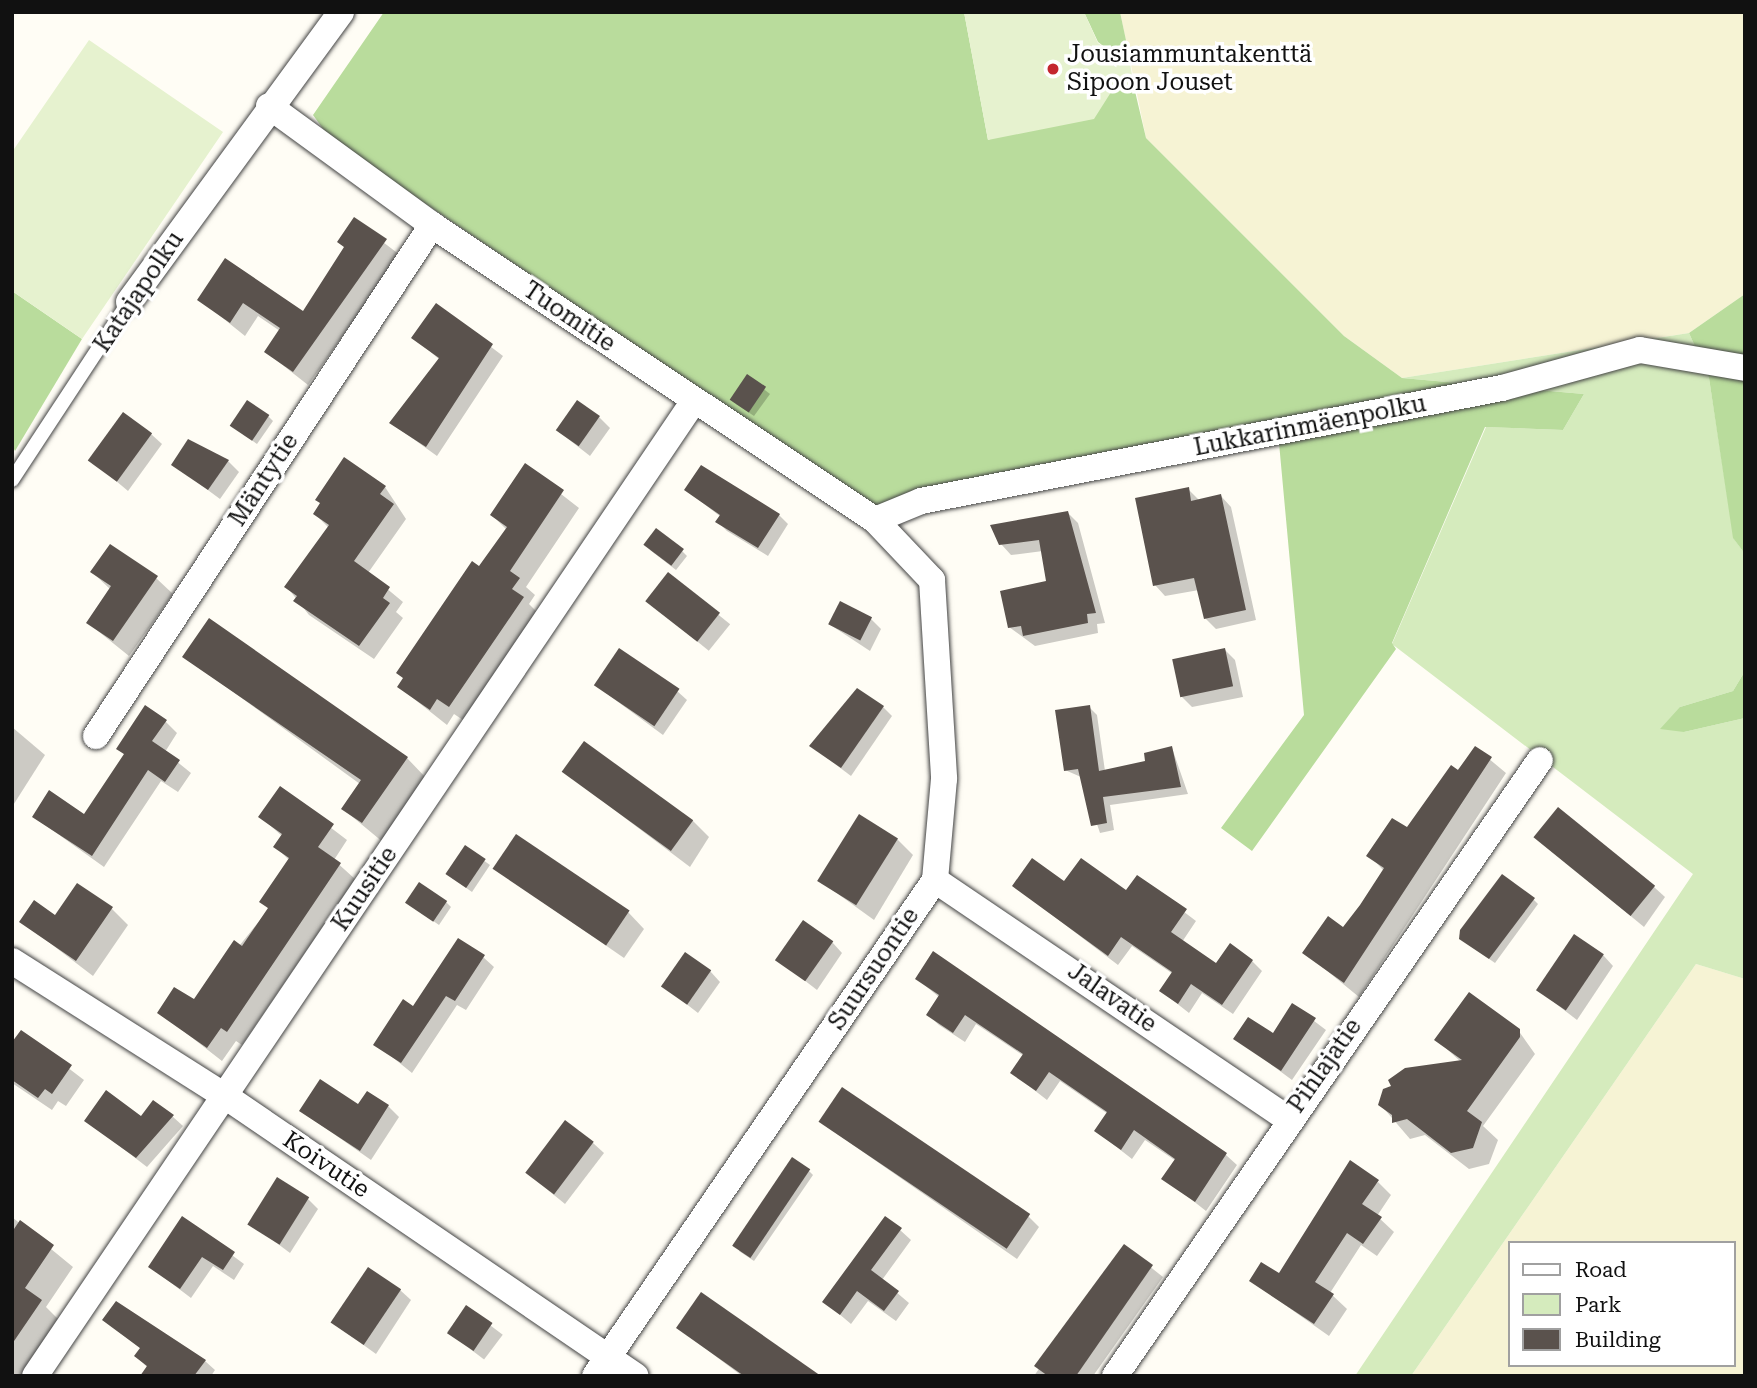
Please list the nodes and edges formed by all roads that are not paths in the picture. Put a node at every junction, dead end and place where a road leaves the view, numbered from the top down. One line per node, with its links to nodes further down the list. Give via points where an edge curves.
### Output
1 (341, 12): 2 (street, Katajapolku)
2 (269, 106): 3 (street, Tuomitie); 4 (street, Katajapolku)
3 (432, 225): 6 (street, Tuomitie); 9 (street, Mäntytie)
4 (129, 302): 7 (lane, Katajapolku)
5 (1745, 368): 8 (street, Lukkarinmäenpolku, via 1640,350 1502,388 921,501)
6 (694, 401): 8 (street, Tuomitie); 13 (street, Kuusitie)
7 (12, 480)
8 (875, 520): 11 (street, Suursuontie, via 926,571 937,603 944,827)
9 (96, 736)
10 (1540, 760): 14 (street, Pihlajatie)
11 (934, 880): 14 (street, Jalavatie); 15 (street, Suursuontie)
12 (12, 961): 13 (street, Koivutie)
13 (225, 1096): 15 (street, Koivutie); 16 (street, Kuusitie)
14 (1288, 1119): 18 (street, Pihlajatie)
15 (602, 1366): 17 (street, Koivutie)
16 (35, 1376)
17 (636, 1376)
18 (1115, 1376)

